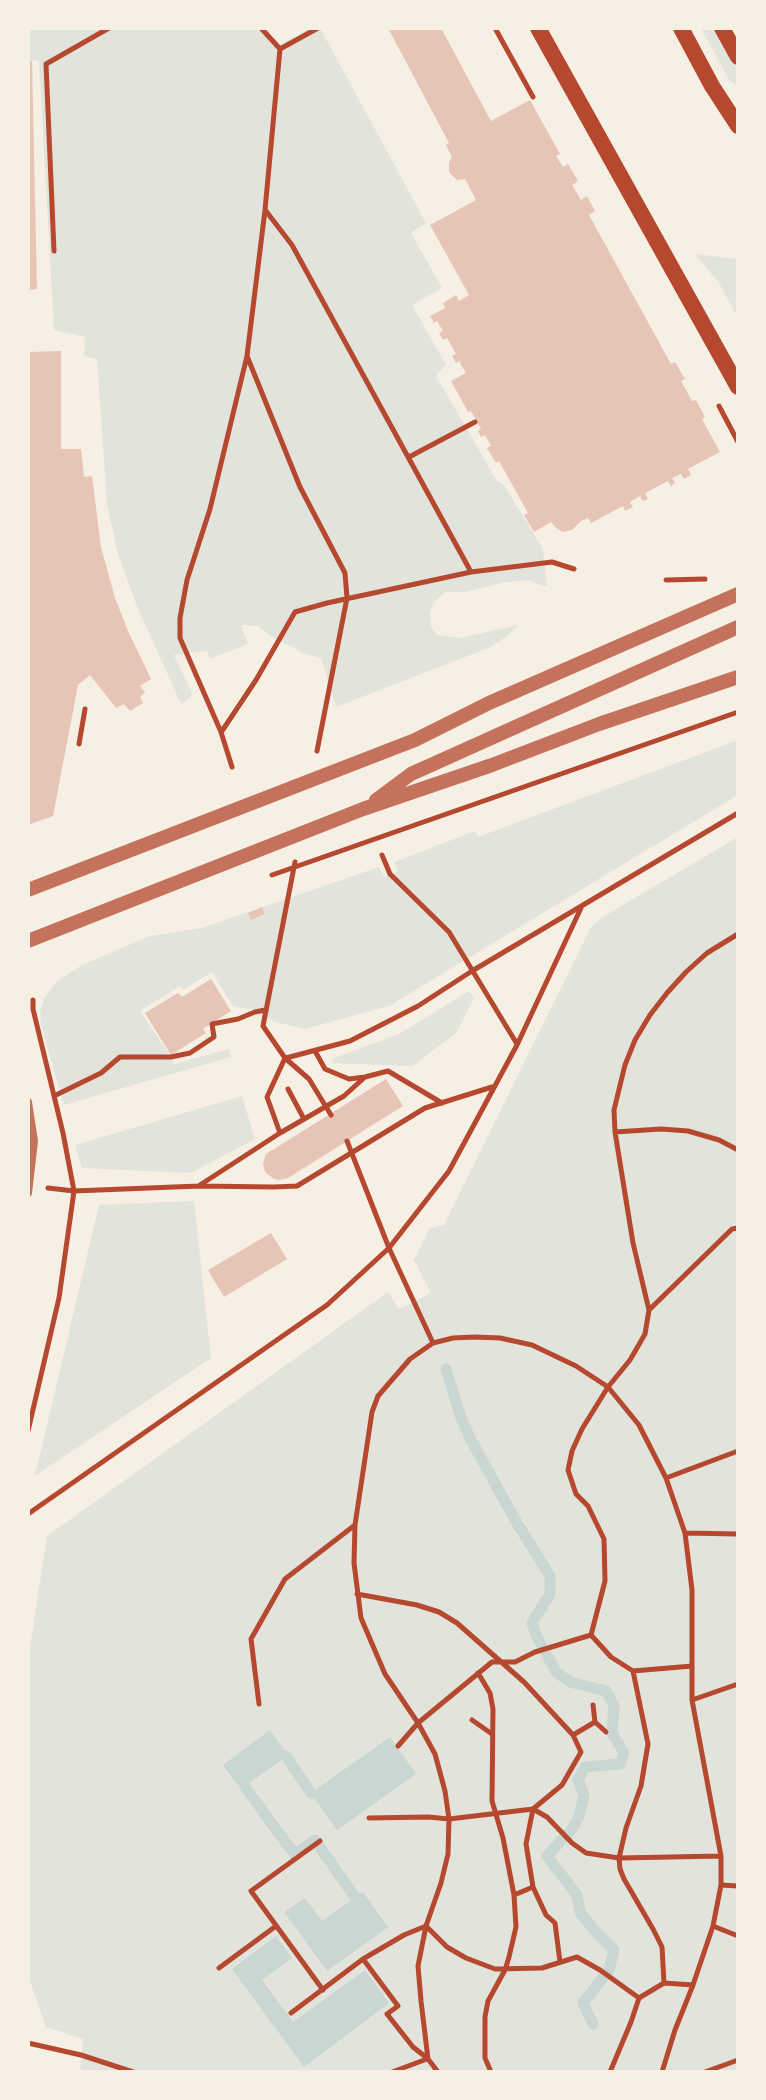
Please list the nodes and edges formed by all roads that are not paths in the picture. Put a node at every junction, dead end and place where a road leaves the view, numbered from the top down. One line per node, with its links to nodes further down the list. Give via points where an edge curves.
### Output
1 (538, 28): 6 (main road)
2 (681, 28): 5 (main road)
3 (722, 28): 4 (main road)
4 (738, 57)
5 (738, 126)
6 (738, 387)
7 (738, 594): 11 (street, via 415,740)
8 (738, 627): 10 (street, via 411,774)
9 (731, 679): 10 (street)
10 (363, 809): 12 (street)
11 (28, 890)
12 (28, 941)
13 (28, 1102): 14 (street, via 34,1141)
14 (28, 1185): 15 (street)
15 (28, 1193)

